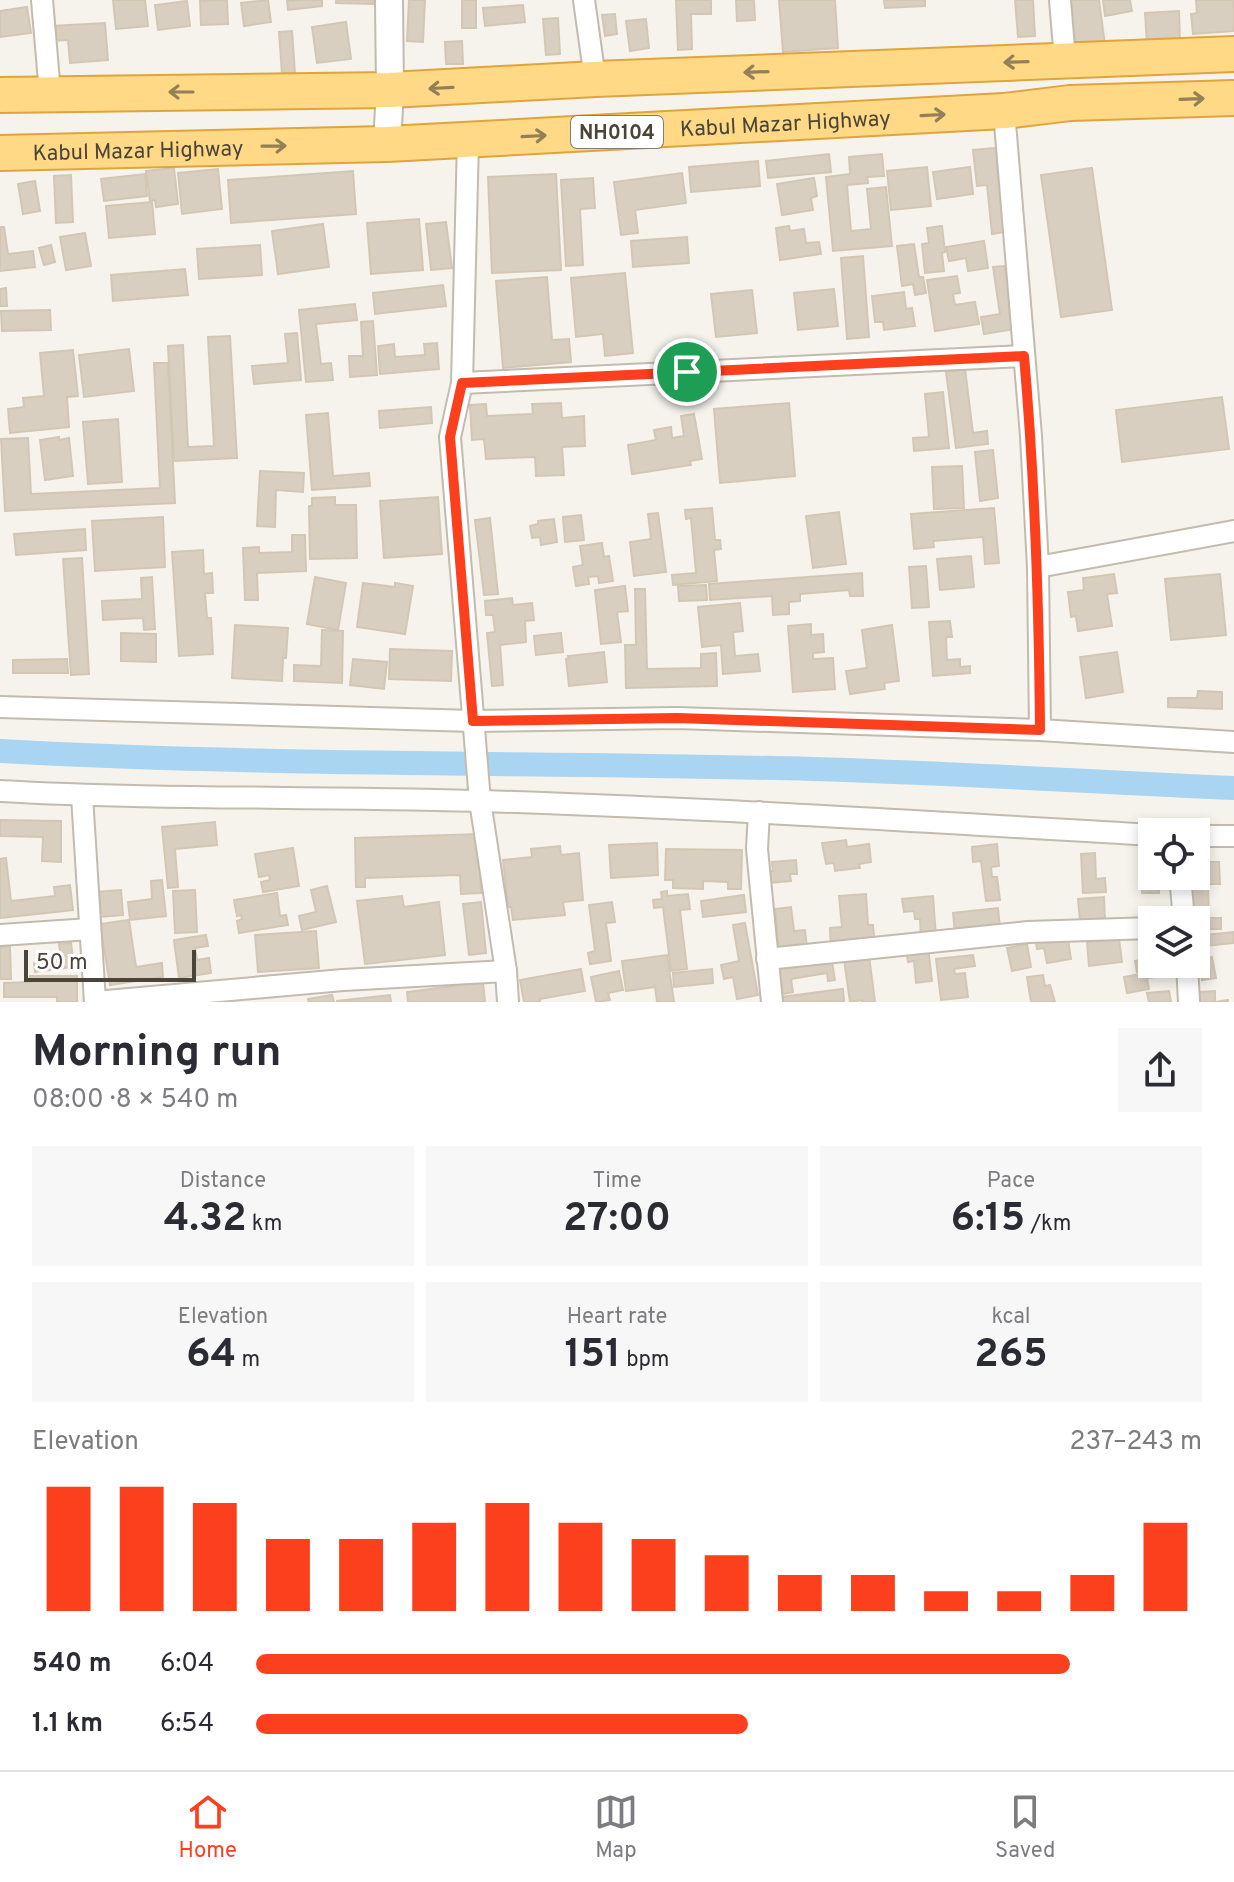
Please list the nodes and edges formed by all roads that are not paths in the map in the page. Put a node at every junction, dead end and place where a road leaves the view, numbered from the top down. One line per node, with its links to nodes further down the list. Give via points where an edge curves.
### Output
1 (42, 0): 9 (street)
2 (389, 0): 8 (street)
3 (584, 0): 7 (street)
4 (1060, 0): 6 (street)
5 (1234, 54): 6 (highway)
6 (1065, 60): 7 (highway, one-way to 7)
7 (595, 79): 8 (highway, one-way to 8)
8 (390, 90): 9 (highway, one-way to 9); 14 (street)
9 (50, 93): 10 (highway)
10 (0, 95)
11 (1234, 98): 12 (highway, Kabul Mazar Highway / NH0104, one-way to 11, via 1070,103)
12 (1004, 111): 13 (highway, Kabul Mazar Highway / NH0104, one-way to 12); 16 (street)
13 (468, 140): 14 (highway, Kabul Mazar Highway / NH0104); 17 (street)
14 (387, 144): 15 (highway, Kabul Mazar Highway / NH0104, one-way to 14)
15 (0, 153)
16 (1024, 356): 17 (street); 19 (street)
17 (462, 383): 21 (street, via 450,437)
18 (1234, 531): 19 (street)
19 (1038, 567): 22 (street)
20 (0, 707): 21 (street)
21 (473, 721): 22 (street, via 677,718); 26 (street)
22 (1040, 730): 23 (street)
23 (1234, 742)
24 (0, 791): 25 (street)
25 (82, 796): 26 (street); 32 (street)
26 (480, 801): 27 (street); 35 (street)
27 (759, 812): 28 (street); 34 (street, via 757,849)
28 (1138, 834)
29 (1210, 836): 30 (street)
30 (1234, 836)
31 (1138, 928): 34 (street, via 1028,932)
32 (90, 929): 33 (street); 35 (street, via 95,1002)
33 (0, 935)
34 (767, 959): 38 (street)
35 (506, 971): 37 (street)
36 (1188, 978): 39 (street)
37 (508, 1002)
38 (772, 1002)
39 (1189, 1002)

